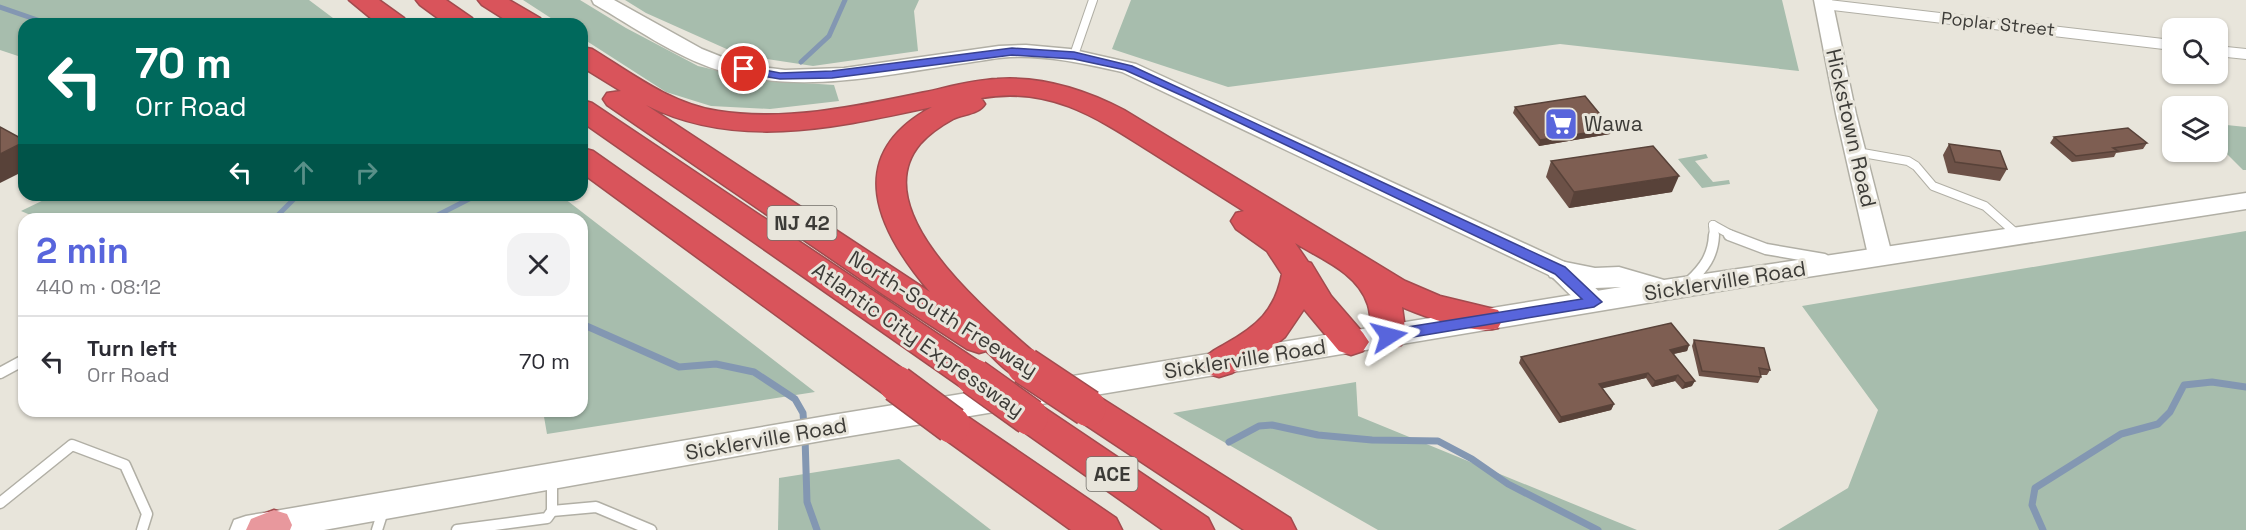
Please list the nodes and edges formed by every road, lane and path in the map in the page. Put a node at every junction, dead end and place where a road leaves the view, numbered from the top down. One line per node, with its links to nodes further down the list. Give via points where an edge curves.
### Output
1 (362, 0): 8 (highway)
2 (429, 0): 9 (highway)
3 (470, 0): 10 (highway)
4 (491, 0): 11 (highway)
5 (601, 0): 15 (street, via 697,54 726,66 780,76 832,75 1012,51)
6 (1093, 0): 15 (lane)
7 (1823, 2): 12 (street, Poplar Street); 19 (street, Hickstown Road)
8 (387, 18)
9 (454, 18)
10 (497, 18)
11 (521, 18)
12 (2162, 44)
13 (2228, 52): 14 (street)
14 (2246, 54)
15 (1074, 55): 25 (street, via 1128,68 1199,99)
16 (588, 59): 27 (highway, via 679,110 761,123 804,121 997,87 1057,91 1114,116)
17 (588, 79): 35 (highway, North-South Freeway / NJ 42, via 896,287)
18 (588, 113): 48 (highway, Atlantic City Expressway / ACE, bridge)
19 (1857, 152): 22 (lane, via 1908,161 1933,186 1985,206); 23 (street, Hickstown Road)
20 (588, 162): 37 (highway, bridge)
21 (2246, 201): 22 (main road, Sicklerville Road)
22 (2018, 235): 23 (main road, Sicklerville Road)
23 (1880, 255): 24 (main road, Sicklerville Road)
24 (1848, 261): 28 (main road, Sicklerville Road); 28 (lane, via 1785,255 1755,247 1713,225 1715,244 1704,269)
25 (1560, 270): 28 (main road); 29 (street)
26 (1299, 272): 32 (highway, via 1319,305); 34 (highway, via 1293,301 1277,325 1254,344); 35 (highway, via 1265,232 1079,115 1042,102 995,100 967,105 938,116 913,133 897,153 890,176 891,200 913,248 936,277)
27 (1366, 273): 30 (highway, via 1412,299); 31 (highway, via 1384,300)
28 (1674, 288): 29 (main road, Sicklerville Road)
29 (1594, 302): 30 (main road, Sicklerville Road)
30 (1486, 320): 31 (main road, Sicklerville Road)
31 (1389, 336): 32 (main road, Sicklerville Road)
32 (1351, 342): 34 (main road, Sicklerville Road)
33 (18, 363): 36 (lane)
34 (1218, 364): 38 (main road, Sicklerville Road)
35 (1024, 366): 49 (highway, North-South Freeway / NJ 42, bridge)
36 (0, 373)
37 (952, 424): 46 (highway); 47 (highway)
38 (552, 476): 40 (lane); 41 (main road, Sicklerville Road)
39 (0, 503): 43 (lane, via 72,445 125,465 147,514)
40 (552, 511): 44 (lane, via 547,518); 45 (lane, via 596,507)
41 (381, 518): 42 (main road, Sicklerville Road)
42 (262, 528)
43 (142, 530)
44 (457, 530)
45 (651, 530)
46 (1074, 530)
47 (1102, 530)
48 (1194, 530)
49 (1275, 530)

